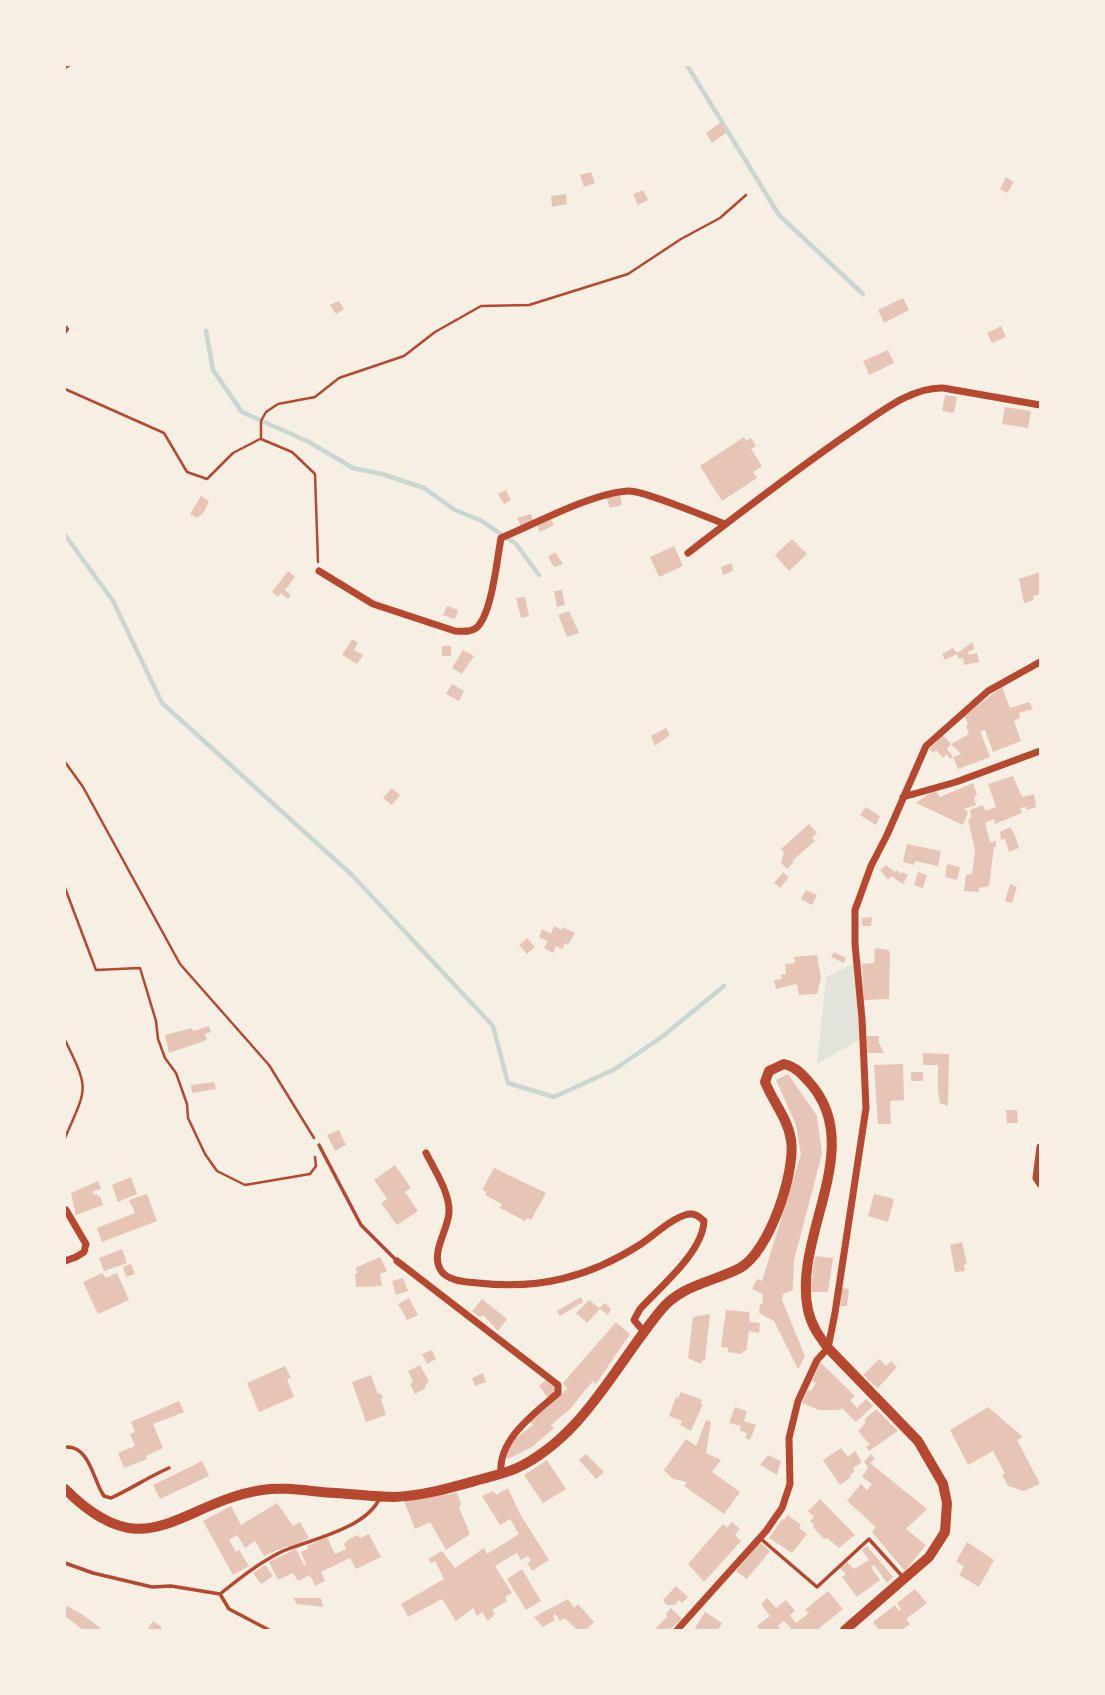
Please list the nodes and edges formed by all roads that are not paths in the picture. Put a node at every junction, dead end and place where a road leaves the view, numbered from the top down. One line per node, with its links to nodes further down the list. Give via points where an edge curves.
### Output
1 (1040, 405): 2 (street, via 943,388 914,393 790,474)
2 (725, 524): 3 (street); 4 (street, via 629,490 545,518 501,538 486,614 468,631 455,631 373,604)
3 (688, 553)
4 (319, 571)
5 (1040, 662): 7 (street, via 988,691 926,746)
6 (1040, 751): 7 (street)
7 (903, 797): 16 (street, via 855,910 866,1108)
8 (319, 1145): 14 (lane, via 361,1225)
9 (1040, 1147): 11 (street, via 1036,1178)
10 (426, 1153): 15 (street, via 449,1212 437,1255 439,1268 454,1279 494,1285 560,1281 598,1269 675,1220 697,1215 704,1221 704,1232 697,1246 634,1320)
11 (1040, 1185)
12 (66, 1210): 13 (street, via 86,1244 84,1252)
13 (65, 1261)
14 (397, 1261): 19 (street, via 558,1385 558,1393 511,1440 500,1464)
15 (644, 1332): 16 (main road, via 680,1293 742,1267 763,1241 792,1158 791,1138 765,1082 769,1071 784,1064 796,1068 819,1093 830,1120 833,1146 807,1270 807,1309); 19 (main road, via 570,1429 550,1448)
16 (828, 1348): 22 (street, via 817,1360 799,1401 789,1438 790,1484 782,1508); 24 (main road, via 918,1441 943,1484 947,1503 944,1532 929,1557)
17 (65, 1447): 18 (lane, via 82,1450 104,1496 111,1498)
18 (169, 1468)
19 (501, 1473): 21 (main road, via 441,1490)
20 (65, 1489): 21 (main road, via 101,1518 123,1527 152,1529 232,1496 266,1489)
21 (380, 1496): 25 (lane, via 376,1508 363,1519 283,1552)
22 (760, 1538): 24 (lane, via 817,1587 869,1539); 27 (street)
23 (65, 1563): 25 (lane, via 152,1587)
24 (904, 1579): 28 (main road)
25 (220, 1594): 26 (lane, via 229,1609)
26 (269, 1630)
27 (677, 1630)
28 (845, 1630)

